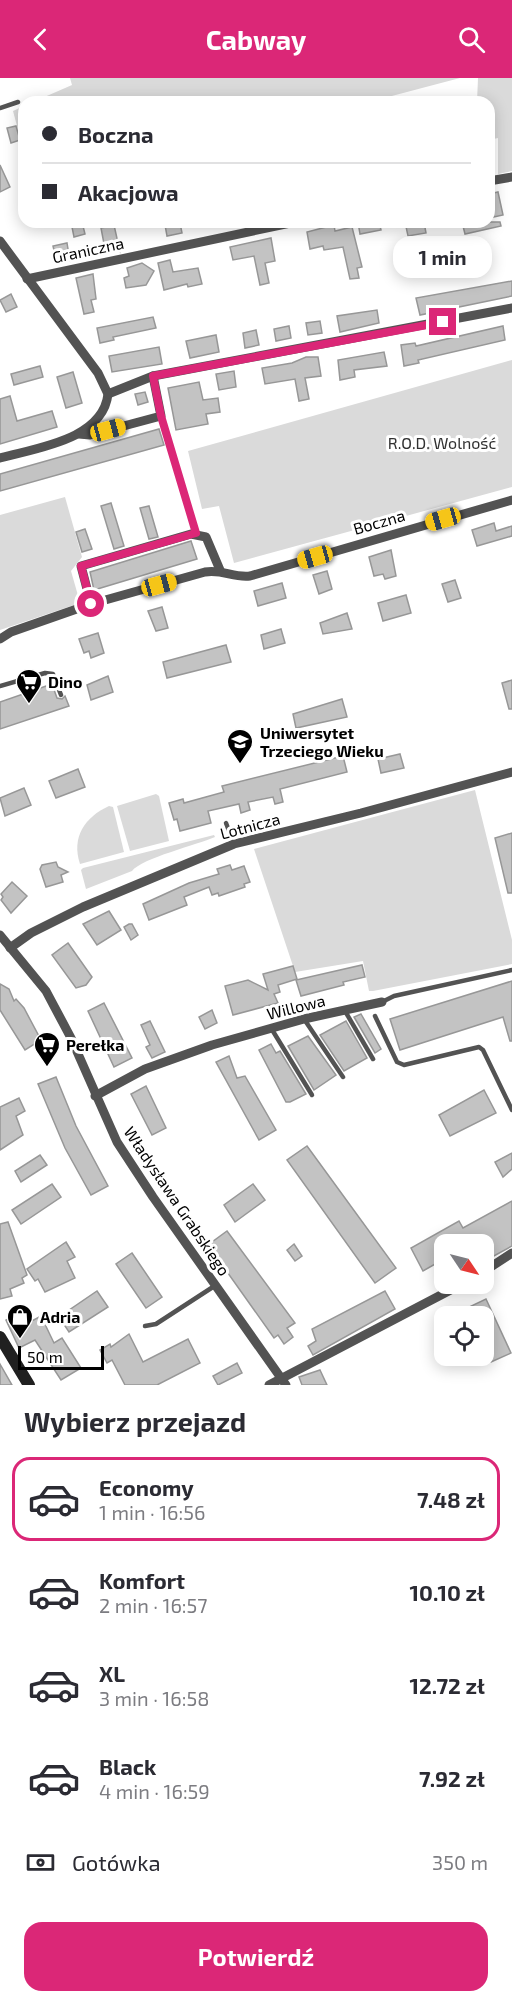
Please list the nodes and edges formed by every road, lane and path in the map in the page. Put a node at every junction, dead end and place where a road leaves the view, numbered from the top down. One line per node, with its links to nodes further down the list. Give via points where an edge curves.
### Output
1 (18, 102): 2 (lane)
2 (0, 108)
3 (512, 177): 4 (street)
4 (495, 181)
5 (267, 228): 7 (street, Graniczna)
6 (0, 241): 7 (street)
7 (27, 279): 10 (street, via 98,373)
8 (512, 308): 9 (street)
9 (153, 376): 10 (street); 11 (street)
10 (108, 394): 12 (street, via 99,416)
11 (161, 416): 12 (street, via 90,435); 15 (lane)
12 (79, 434): 13 (street)
13 (0, 458)
14 (512, 500): 16 (street, Boczna, via 250,576)
15 (196, 533): 16 (street, via 206,537); 17 (street, via 81,566)
16 (220, 570): 17 (street, Boczna)
17 (91, 604): 18 (street, Boczna)
18 (0, 639)
19 (0, 686): 20 (lane, via 53,674)
20 (61, 695)
21 (512, 772): 23 (street, Lotnicza)
22 (226, 823): 23 (lane)
23 (234, 844): 25 (street, Lotnicza, via 83,907)
24 (0, 935): 25 (street, Władysława Grabskiego)
25 (10, 948): 35 (street, Władysława Grabskiego, via 46,992 71,1038)
26 (512, 970): 27 (lane, Willowa)
27 (382, 1002): 28 (street, Willowa)
28 (345, 1011): 30 (street, Willowa); 32 (lane)
29 (375, 1016): 36 (lane, via 397,1062 404,1065 478,1047 483,1050)
30 (304, 1019): 31 (street, Willowa); 33 (lane)
31 (271, 1028): 34 (lane); 35 (street, Willowa, via 145,1069)
32 (373, 1059)
33 (343, 1077)
34 (312, 1095)
35 (95, 1096): 39 (street, Władysława Grabskiego, via 117,1142)
36 (512, 1110)
37 (512, 1253): 38 (street)
38 (494, 1265)
39 (216, 1285): 41 (lane, via 156,1324); 43 (street, Władysława Grabskiego)
40 (444, 1294): 43 (street)
41 (145, 1326)
42 (0, 1337): 44 (main road)
43 (284, 1382): 45 (street)
44 (29, 1385)
45 (269, 1385)

